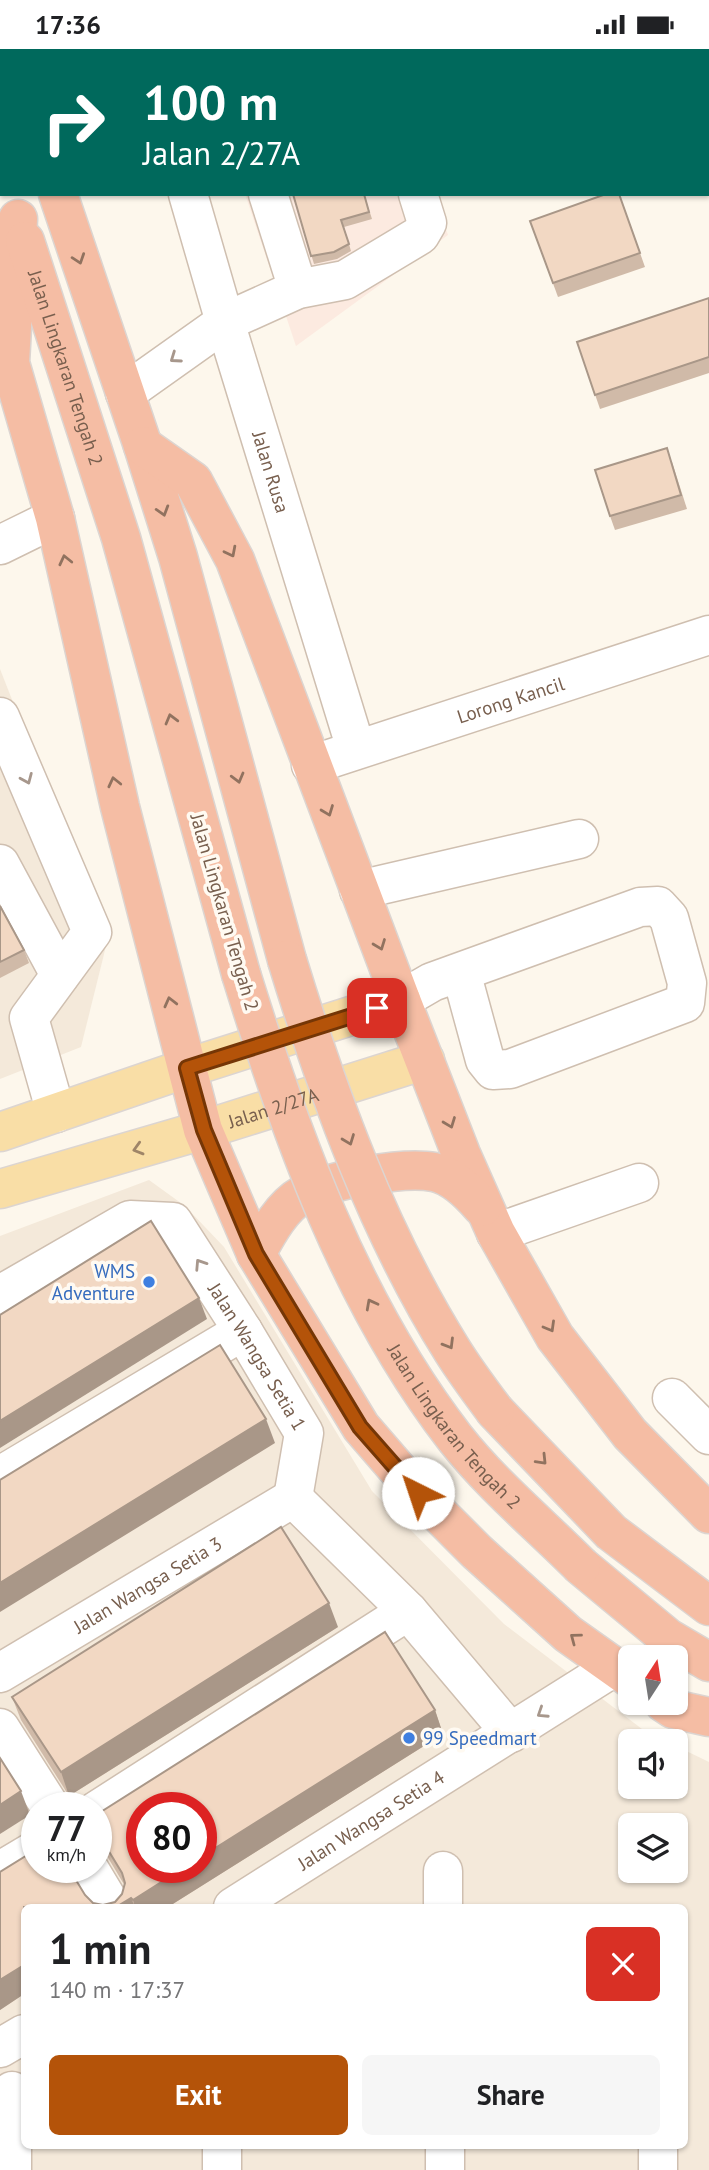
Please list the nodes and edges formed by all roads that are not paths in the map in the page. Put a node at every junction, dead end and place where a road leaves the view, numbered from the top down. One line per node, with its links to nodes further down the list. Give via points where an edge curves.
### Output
1 (59, 196): 8 (highway, Jalan Lingkaran Tengah 2, one-way to 8)
2 (190, 196): 7 (street, Jalan Rusa)
3 (269, 196): 6 (street)
4 (419, 196): 6 (street, via 427,223 420,235 345,279)
5 (14, 207): 10 (highway, via 10,363); 41 (highway, Jalan Lingkaran Tengah 2, one-way to 5, bridge, via 668,1639 581,1566 455,1438 412,1377 337,1235 280,1092 241,974 121,538)
6 (298, 289): 7 (street)
7 (225, 322): 8 (street, one-way to 8); 14 (street, Jalan Rusa)
8 (125, 393): 9 (highway, Jalan Lingkaran Tengah 2)
9 (143, 446): 15 (highway, one-way to 15, via 193,481 229,549); 39 (highway, Jalan Lingkaran Tengah 2, one-way to 39, bridge, via 287,960 325,1077 415,1285 453,1352 495,1411 611,1532)
10 (55, 518): 11 (street); 24 (highway, one-way to 10, via 120,807)
11 (0, 545)
12 (709, 635): 14 (street, Lorong Kancil)
13 (0, 716): 20 (street, one-way to 20, via 92,932)
14 (356, 749): 15 (street, Lorong Kancil)
15 (311, 765): 18 (highway, one-way to 18)
16 (579, 839): 18 (street)
17 (0, 864): 20 (street)
18 (359, 890): 21 (highway, one-way to 21)
19 (461, 972): 19 (street, via 640,907 658,906 669,918 687,983 685,1003 510,1069 494,1070 485,1061); 21 (street)
20 (60, 975): 22 (street)
21 (401, 1000): 23 (highway); 24 (main road)
22 (15, 1025): 25 (street)
23 (425, 1060): 26 (main road, Jalan 2/27A); 30 (highway, one-way to 30)
24 (187, 1068): 25 (main road); 26 (highway)
25 (56, 1113): 27 (main road)
26 (204, 1130): 29 (main road, Jalan 2/27A, one-way to 29); 31 (highway)
27 (0, 1132)
28 (639, 1183): 30 (street)
29 (0, 1189)
30 (492, 1223): 31 (highway, via 460,1186 436,1173 404,1170 343,1181 301,1195 271,1227); 38 (highway, one-way to 38, via 555,1337 630,1434)
31 (256, 1254): 42 (highway, one-way to 31, via 568,1634 477,1552 360,1427)
32 (0, 1295): 33 (street, Jalan Wangsa Setia 1, one-way to 32, via 173,1222 130,1220)
33 (243, 1331): 36 (street); 37 (street, Jalan Wangsa Setia 1, via 304,1433)
34 (672, 1398): 35 (street)
35 (709, 1435)
36 (0, 1476)
37 (293, 1498): 40 (street); 43 (street, Jalan Wangsa Setia 3)
38 (707, 1509)
39 (709, 1606)
40 (408, 1611): 48 (street); 50 (street)
41 (709, 1662)
42 (618, 1670)
43 (0, 1673)
44 (618, 1675): 48 (street, Jalan Wangsa Setia 4, one-way to 48)
45 (688, 1712): 46 (highway)
46 (709, 1717)
47 (0, 1728): 49 (street)
48 (511, 1734): 55 (street, Jalan Wangsa Setia 4)
49 (41, 1792)
50 (112, 1801)
51 (21, 1859): 52 (street)
52 (0, 1871)
53 (98, 1883): 54 (street)
54 (110, 1904)
55 (238, 1904)
56 (21, 2036): 57 (street)
57 (0, 2048)
58 (12, 2091): 62 (street)
59 (222, 2149): 63 (street)
60 (445, 2149): 64 (street)
61 (658, 2149): 65 (street)
62 (12, 2170)
63 (222, 2170)
64 (445, 2170)
65 (659, 2170)

